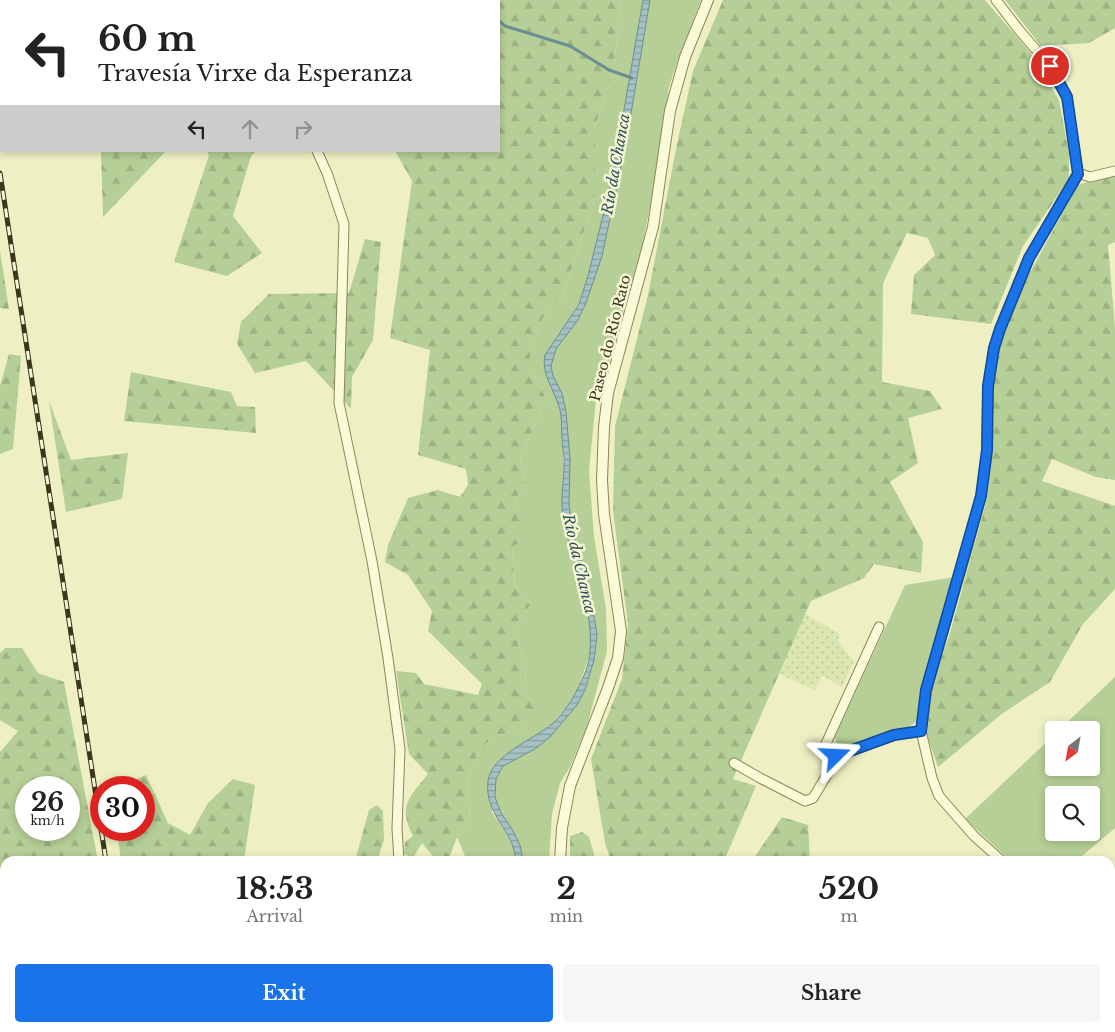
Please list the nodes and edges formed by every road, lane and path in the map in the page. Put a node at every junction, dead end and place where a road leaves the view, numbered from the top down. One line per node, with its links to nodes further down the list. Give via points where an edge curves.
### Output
1 (708, 0): 11 (street, Paseo do Río Rato, via 685,56 670,111 653,227 608,393 602,480 621,631 618,658 570,786)
2 (996, 0): 5 (street, via 1050,66 1067,97)
3 (318, 152): 10 (street, via 344,224 339,403 372,561 400,749)
4 (1115, 172): 5 (street, via 1090,176)
5 (1078, 174): 7 (street, via 1029,258 994,348 988,386 987,450 981,496 926,690)
6 (879, 627): 8 (street, via 824,748 828,754)
7 (921, 731): 8 (street, via 894,735); 12 (street, via 939,796)
8 (839, 755): 9 (street, via 813,798 805,801)
9 (734, 763)
10 (399, 856)
11 (560, 856)
12 (996, 856)

